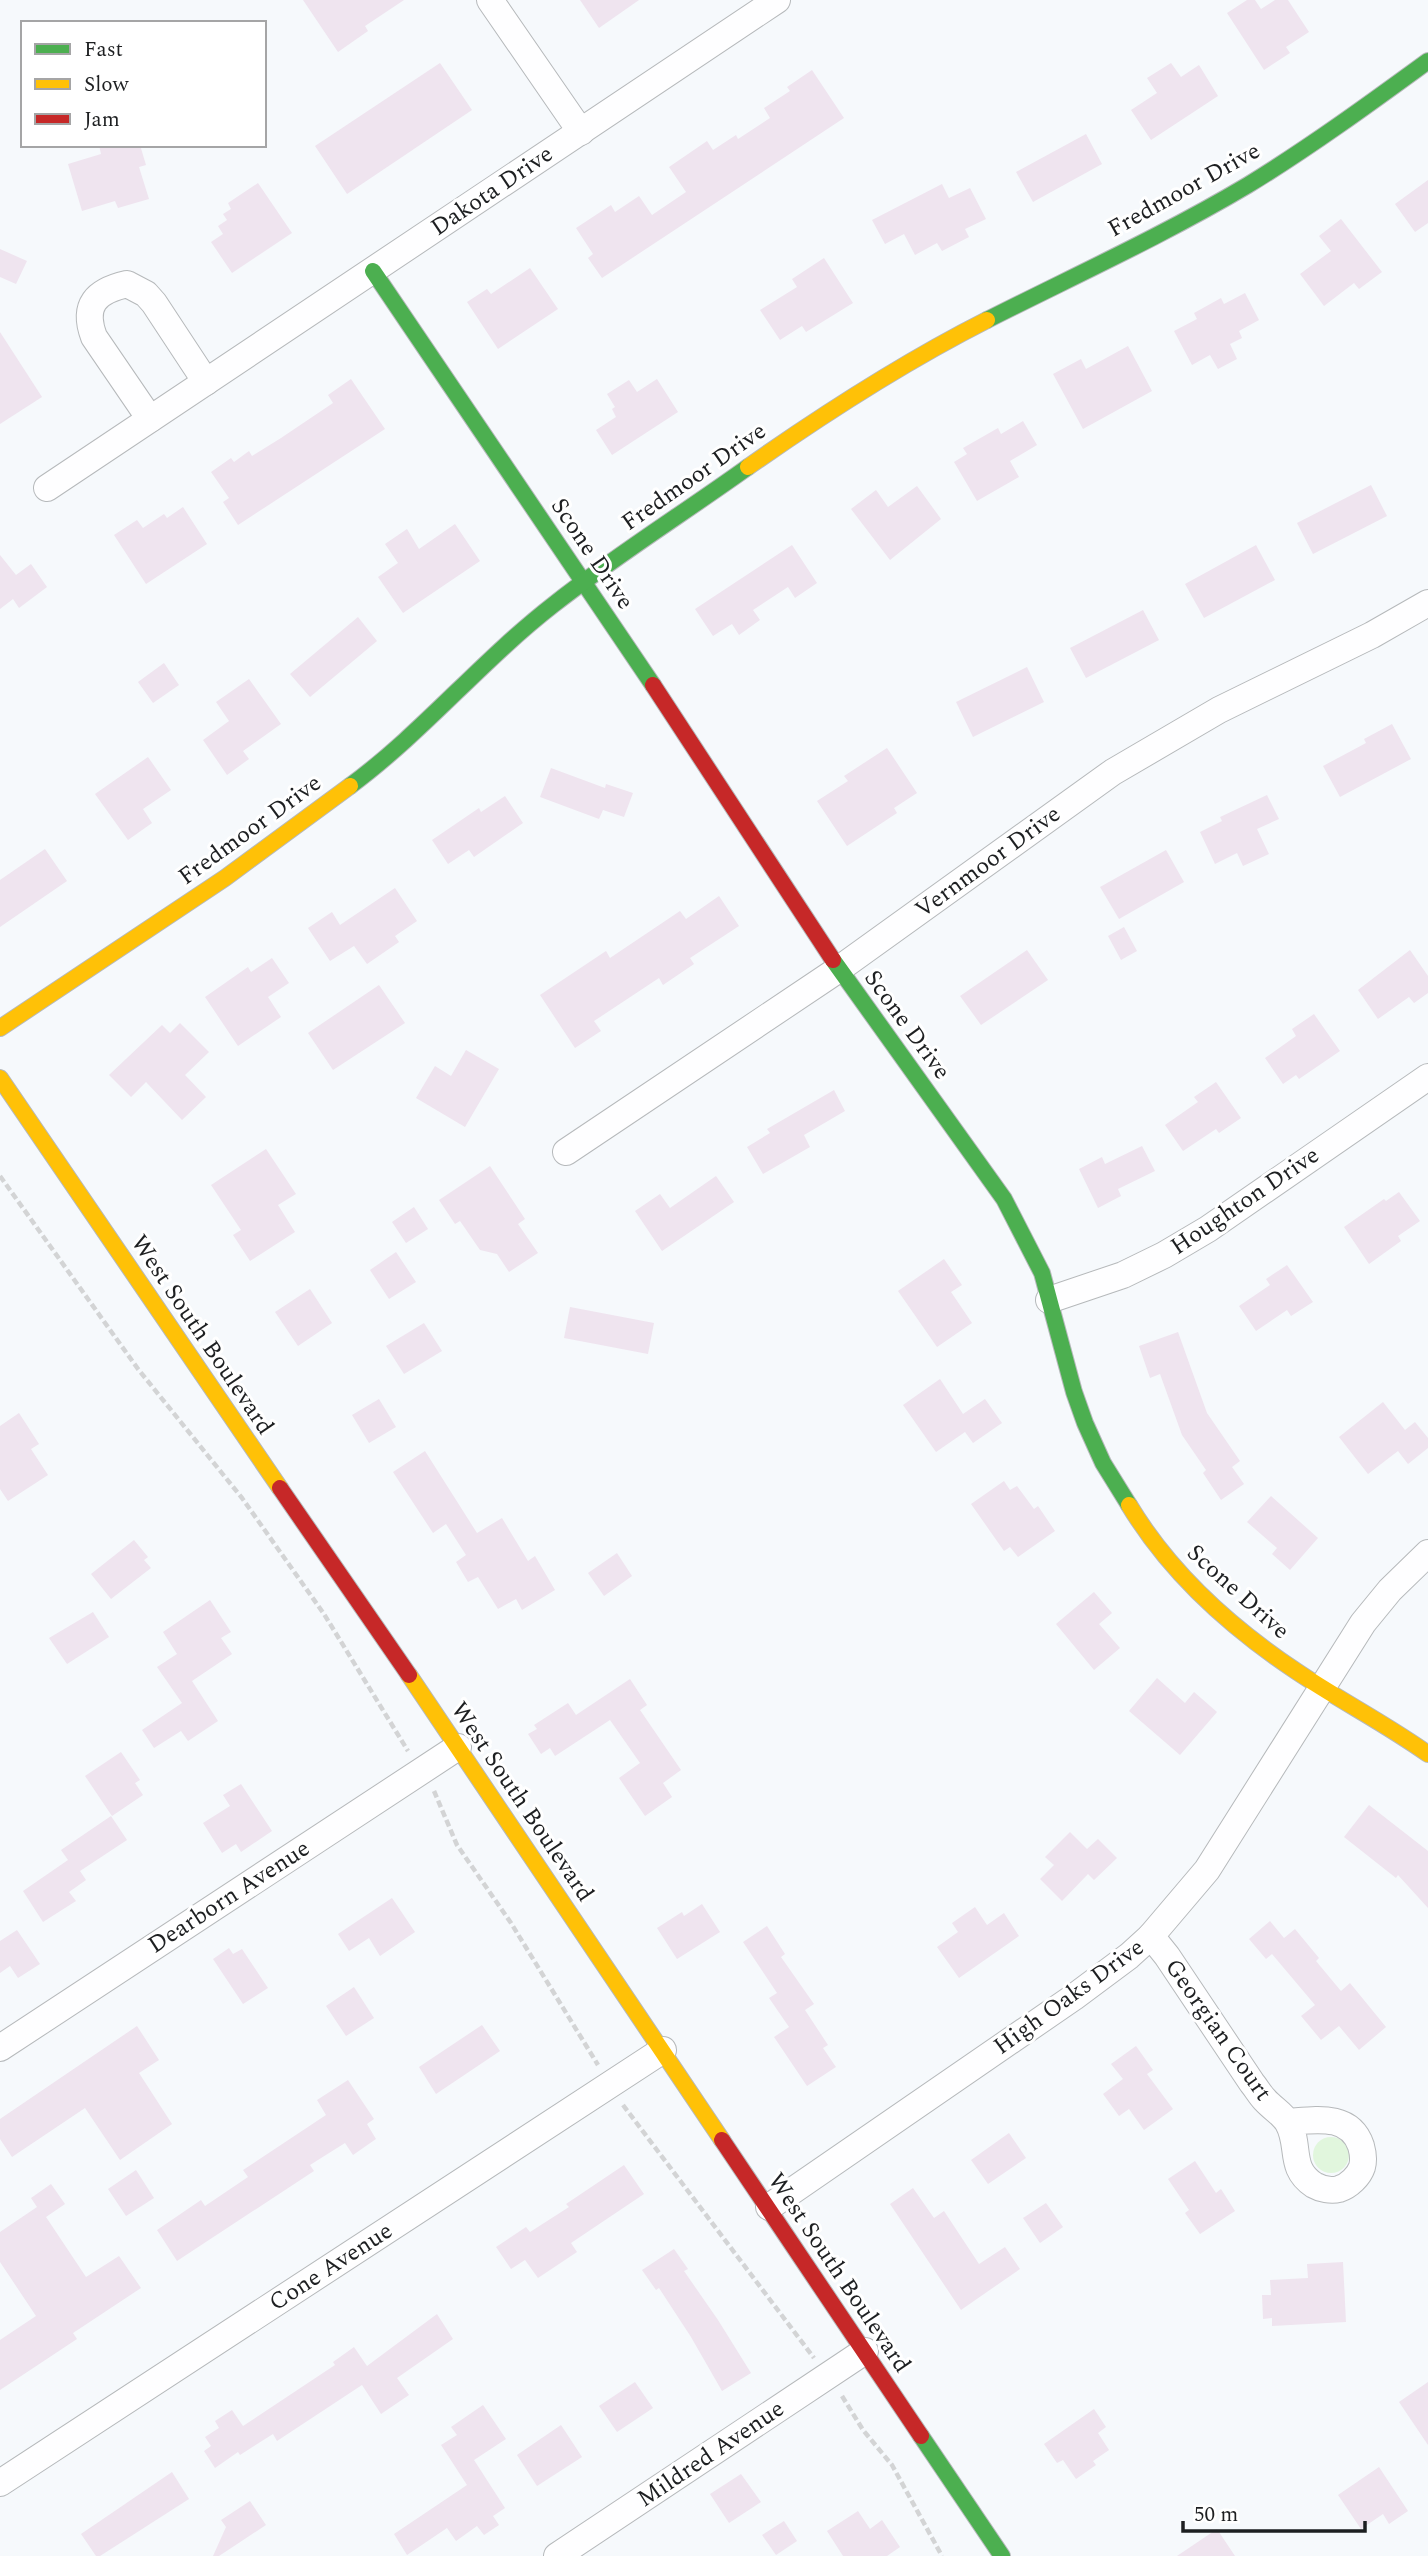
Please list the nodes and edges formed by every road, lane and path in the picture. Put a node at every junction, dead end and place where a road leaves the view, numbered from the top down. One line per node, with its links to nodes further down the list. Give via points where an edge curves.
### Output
1 (490, 0): 4 (street)
2 (777, 0): 4 (street, Dakota Drive)
3 (1428, 61): 9 (street, Fredmoor Drive, via 1346,121 1226,197 993,316 880,380)
4 (581, 132): 5 (street, Dakota Drive)
5 (373, 271): 6 (street, Dakota Drive); 9 (street, Scone Drive)
6 (206, 382): 7 (street, Dakota Drive); 7 (street, via 146,293 127,284 102,293 94,300 89,322 94,337)
7 (150, 419): 8 (street, Dakota Drive)
8 (47, 488)
9 (584, 581): 11 (street, Scone Drive); 12 (street, Fredmoor Drive, via 518,634 368,773 225,878)
10 (1428, 603): 11 (street, Vernmoor Drive, via 1219,710 1113,772)
11 (839, 969): 15 (street, Vernmoor Drive); 17 (street, Scone Drive, via 1004,1199 1042,1273)
12 (0, 1028)
13 (1428, 1077): 17 (street, Houghton Drive, via 1164,1255 1124,1275)
14 (0, 1078): 21 (street, West South Boulevard)
15 (566, 1152)
16 (0, 1176): 20 (path, via 138,1369 242,1498 324,1614)
17 (1049, 1300): 19 (street, Scone Drive, via 1085,1423 1103,1463 1147,1535 1239,1630)
18 (1428, 1553): 19 (street, High Oaks Drive, via 1363,1623)
19 (1322, 1686): 22 (street, Scone Drive); 24 (street, High Oaks Drive, via 1207,1870)
20 (404, 1746)
21 (458, 1747): 25 (street, Dearborn Avenue); 26 (street, West South Boulevard)
22 (1428, 1754)
23 (438, 1797): 27 (path, via 457,1845 511,1923)
24 (1151, 1936): 29 (street, Georgian Court, via 1252,2083); 30 (street, High Oaks Drive, via 1074,1997)
25 (0, 2048)
26 (663, 2050): 30 (street, West South Boulevard); 34 (street, Cone Avenue)
27 (600, 2070)
28 (620, 2100): 32 (path)
29 (1288, 2122)
30 (769, 2207): 31 (street, West South Boulevard)
31 (865, 2351): 35 (street, Mildred Avenue); 37 (street, West South Boulevard)
32 (815, 2359)
33 (845, 2401): 36 (path, via 892,2465)
34 (0, 2483)
35 (557, 2556)
36 (942, 2556)
37 (1002, 2556)

